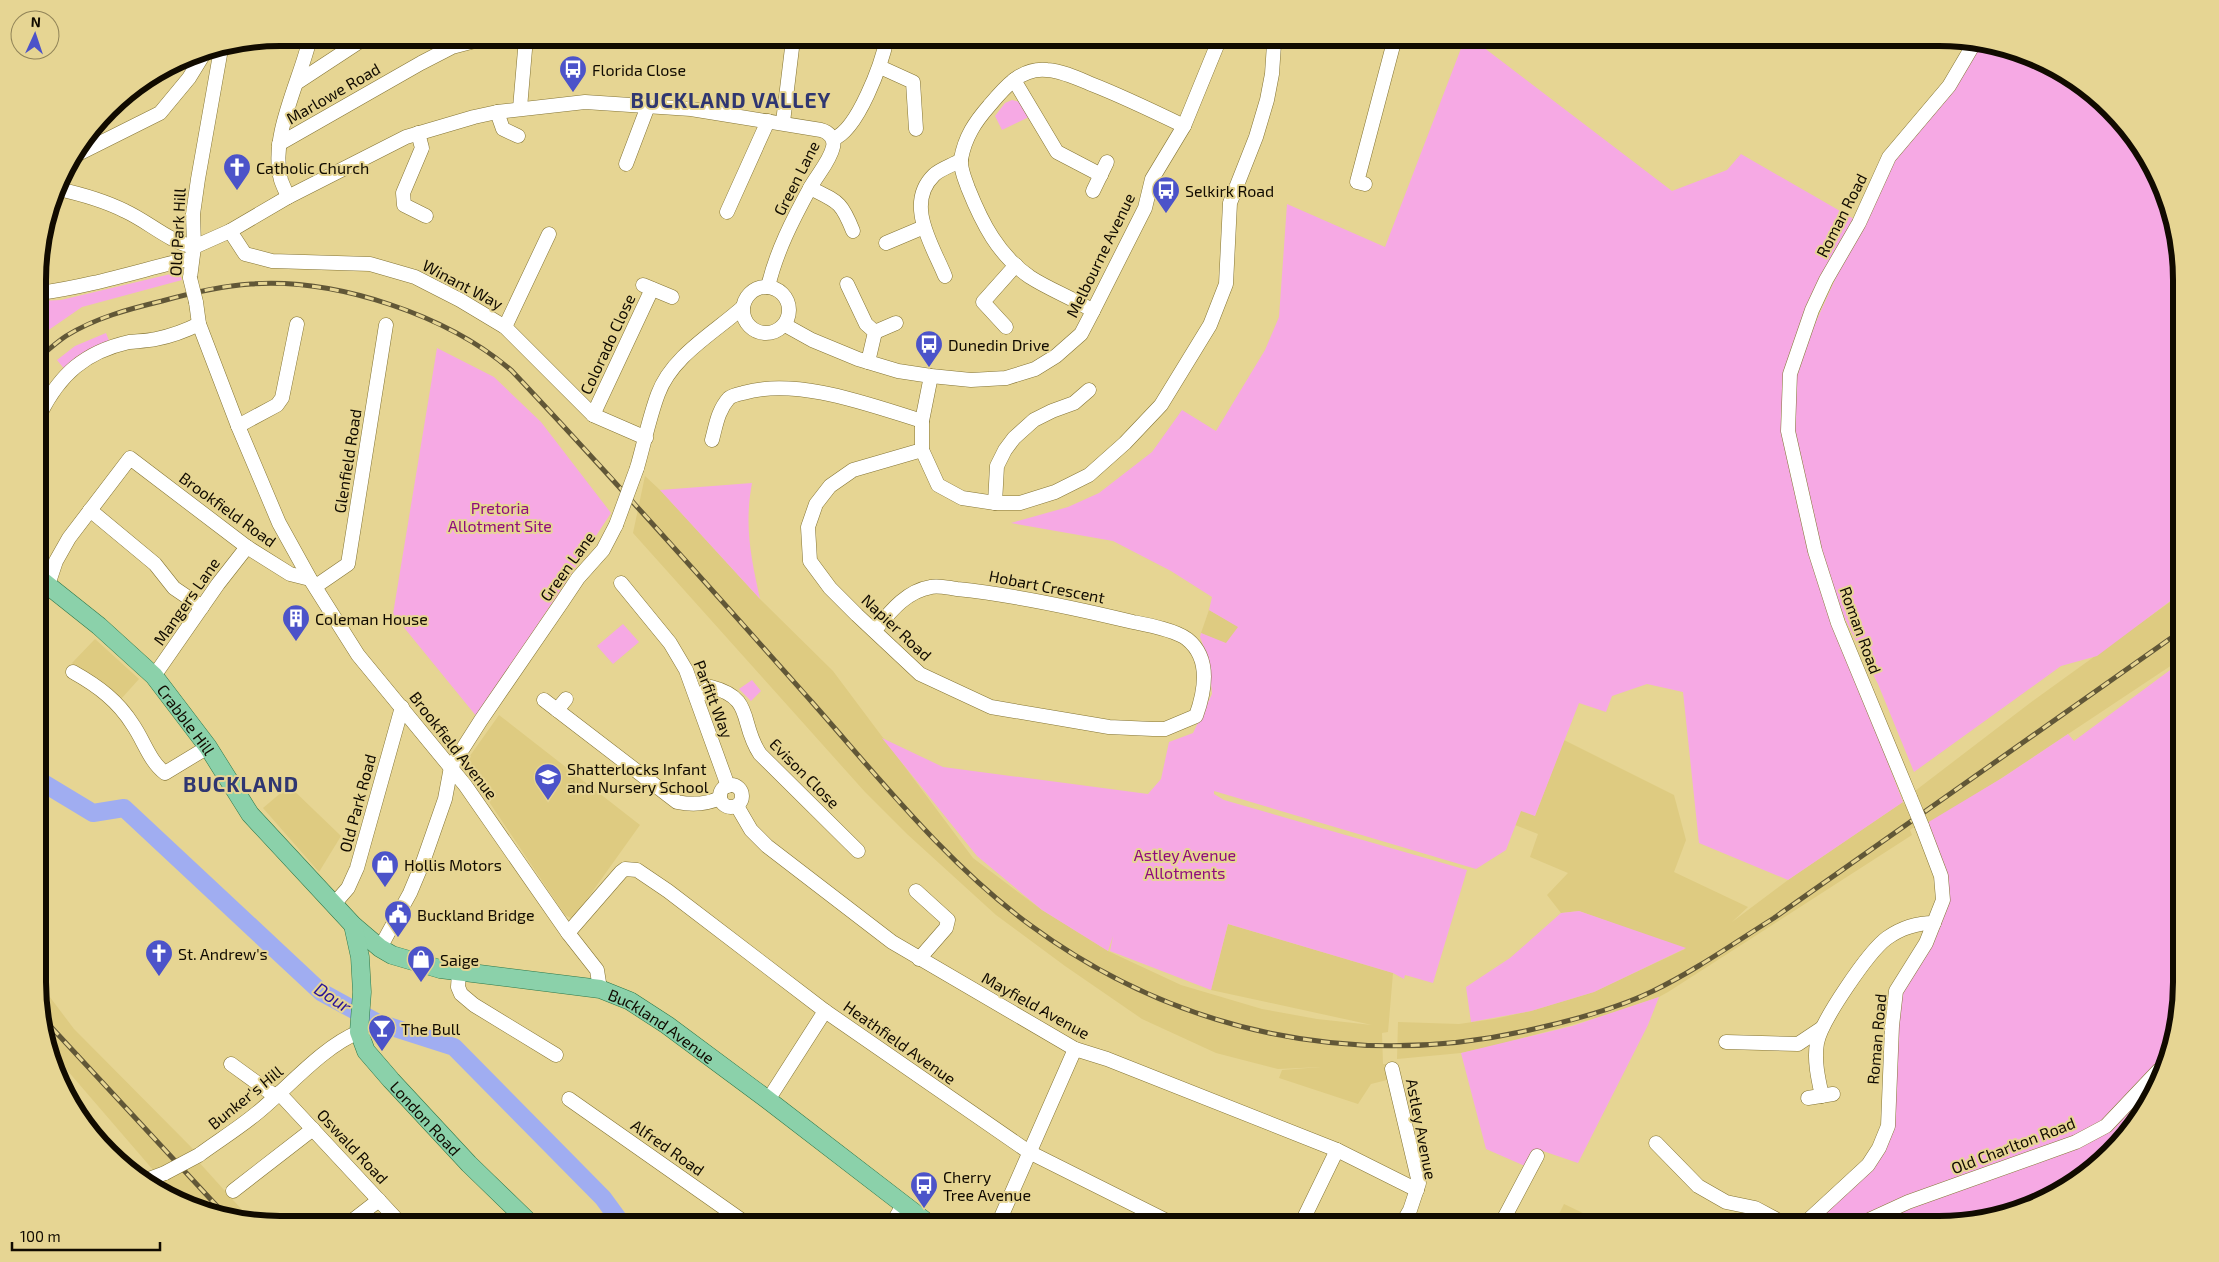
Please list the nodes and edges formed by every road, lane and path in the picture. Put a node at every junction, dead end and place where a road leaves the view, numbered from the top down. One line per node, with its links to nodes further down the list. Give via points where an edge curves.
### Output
1 (308, 46): 17 (street)
2 (311, 46): 13 (street, via 320,56)
3 (352, 46): 13 (street)
4 (456, 46): 28 (street, Marlowe Road)
5 (525, 46): 19 (street)
6 (885, 46): 15 (street, Green Lane)
7 (1217, 46): 23 (street, Melbourne Avenue)
8 (1274, 46): 77 (street, via 1267,100 1230,203 1226,284 1210,325 1181,373 1161,405 1089,475 1055,492 1020,503)
9 (1393, 46): 34 (street, via 1357,182)
10 (792, 48): 22 (street)
11 (1971, 48): 102 (street, Roman Road, bridge, via 1949,86 1889,157 1859,223 1826,280 1790,374 1788,431 1815,551 1842,632 1941,876 1943,900)
12 (221, 54): 46 (street, Old Park Hill, via 193,214)
13 (335, 57): 17 (street)
14 (199, 61): 29 (street, via 160,113)
15 (880, 67): 24 (street, via 913,82); 27 (street, Green Lane, via 846,131)
16 (1014, 80): 23 (street, via 1030,71 1047,70 1071,76); 30 (street, via 1001,91 969,132); 33 (street, via 1057,152)
17 (298, 82): 28 (street)
18 (648, 106): 19 (street, via 585,102); 21 (street); 32 (street)
19 (520, 108): 20 (street)
20 (497, 112): 25 (street); 26 (street, via 503,129)
21 (768, 121): 22 (street); 39 (street)
22 (783, 122): 27 (street, via 825,131)
23 (1184, 126): 54 (street, Melbourne Avenue, via 1152,179 1145,208)
24 (916, 129)
25 (418, 133): 38 (street); 40 (street, via 422,148 403,193 404,205)
26 (518, 136)
27 (832, 139): 35 (street, Green Lane, via 832,151)
28 (279, 144): 38 (street, via 280,178)
29 (86, 150)
30 (961, 160): 41 (street, via 933,176 924,189 920,208); 47 (street, via 962,172 982,222)
31 (1107, 162): 33 (street)
32 (626, 164)
33 (1101, 175): 37 (street)
34 (1365, 184)
35 (810, 188): 43 (street, via 835,200 844,209); 50 (street, Green Lane, via 774,261)
36 (64, 190): 46 (street, via 90,196 126,211)
37 (1093, 191)
38 (288, 197): 42 (street)
39 (726, 212)
40 (426, 216)
41 (924, 227): 45 (street); 48 (street)
42 (230, 231): 46 (street); 62 (street, Winant Way, via 245,254 272,261 370,264 415,277)
43 (853, 231)
44 (549, 234): 62 (street)
45 (886, 243)
46 (193, 253): 51 (street, via 138,274); 56 (street, Old Park Hill, bridge, via 190,278)
47 (1016, 265): 54 (street, via 1031,277); 61 (street, via 983,302)
48 (946, 276)
49 (847, 284): 64 (street, via 866,324)
50 (768, 287): 53 (street, via 756,289); 60 (street, via 786,297 790,311)
51 (46, 292)
52 (672, 298): 69 (street, Colorado Close, via 648,287)
53 (743, 307): 58 (street); 63 (street, Green Lane)
54 (1093, 311): 66 (street, Melbourne Avenue, via 1081,334 1056,356 1034,369 1006,378 971,380)
55 (896, 323): 64 (street)
56 (199, 324): 68 (street, via 180,333 102,350 77,363); 72 (street, Old Park Hill)
57 (297, 324): 72 (street, via 282,398 277,405)
58 (747, 324): 60 (street, via 766,334); 63 (street, Green Lane)
59 (386, 325): 82 (street, Glenfield Road, via 348,564)
60 (785, 325): 65 (street, Melbourne Avenue, via 812,340)
61 (1006, 326)
62 (505, 327): 69 (street, Winant Way)
63 (718, 329): 70 (street, Green Lane, via 671,370 658,393)
64 (875, 332): 65 (street)
65 (868, 362): 66 (street, Melbourne Avenue)
66 (931, 376): 71 (street)
67 (1089, 390): 77 (street, via 1074,403 1034,420 1014,438 997,466)
68 (46, 401)
69 (594, 415): 73 (street, Winant Way)
70 (651, 417): 73 (street); 74 (street, Green Lane)
71 (922, 421): 75 (street, via 845,398 782,386 731,396 720,412); 76 (street)
72 (238, 426): 79 (street, Old Park Hill)
73 (625, 428): 74 (street, Winant Way)
74 (646, 438): 96 (street, Green Lane, bridge, via 616,525 603,550 573,586)
75 (712, 440)
76 (922, 450): 77 (street, via 938,485 962,498); 86 (street, Napier Road, via 853,470 830,486 816,504 808,527 810,561 830,588)
77 (995, 503)
78 (90, 510): 80 (street, Brookfield Road, via 130,458); 81 (street, via 69,538); 85 (street, via 155,564 174,588)
79 (279, 523): 82 (street, Brookfield Avenue)
80 (247, 547): 82 (street, Brookfield Road, via 290,574); 85 (street, Mangers Lane)
81 (46, 578)
82 (313, 583): 93 (street, Brookfield Avenue, via 358,655)
83 (621, 583): 90 (street, Parfitt Way, via 670,643)
84 (46, 584): 89 (main road, Crabble Hill)
85 (202, 608): 89 (street, Mangers Lane)
86 (875, 630): 88 (street, Hobart Crescent, via 912,593 932,586 991,592 1090,611 1186,638 1198,652); 88 (street, Napier Road, via 920,674 991,707 1109,727 1165,729 1196,716 1204,696)
87 (73, 672): 95 (street, via 110,696 133,724 157,767 165,773)
88 (1205, 673)
89 (154, 676): 95 (main road, Crabble Hill)
90 (697, 697): 97 (street, Parfitt Way); 99 (street, Evison Close, via 711,687 726,690 738,700 746,714 752,742 760,754)
91 (566, 699): 94 (street)
92 (544, 700): 94 (street)
93 (402, 707): 96 (street, Brookfield Avenue); 101 (street, Old Park Road, via 357,868 348,888)
94 (557, 710): 97 (street, via 677,802 705,804)
95 (208, 747): 101 (main road, Crabble Hill, via 250,814)
96 (452, 767): 104 (street, Brookfield Avenue); 105 (street, Green Lane, via 445,799 423,862)
97 (724, 792): 98 (street, via 725,806); 98 (street, Mayfield Avenue, via 735,786 741,791 742,799)
98 (737, 806): 106 (street, Mayfield Avenue, via 751,830 767,846)
99 (858, 851)
100 (916, 891): 106 (street, via 948,920 946,928)
101 (335, 903): 103 (main road, Crabble Hill)
102 (1934, 923): 112 (street, via 1904,928 1886,939 1856,975); 147 (street, Roman Road, via 1926,943 1896,991 1888,1126 1879,1148 1868,1165)
103 (353, 924): 105 (main road, Buckland Avenue); 109 (main road, via 360,957)
104 (568, 933): 108 (street, Brookfield Avenue, via 597,970); 110 (street, Heathfield Avenue, via 625,869 637,870)
105 (380, 948): 107 (main road, Buckland Avenue, via 392,955); 109 (main road)
106 (919, 959): 115 (street, Mayfield Avenue)
107 (459, 973): 108 (main road, Buckland Avenue); 116 (street, via 461,994 474,1005)
108 (600, 989): 124 (main road, Buckland Avenue, via 630,1001 667,1025)
109 (362, 992): 111 (main road)
110 (825, 1011): 124 (street); 128 (street, Heathfield Avenue)
111 (359, 1027): 121 (street, Bunker's Hill); 137 (main road, London Road, via 366,1051 391,1080 468,1164)
112 (1822, 1028): 114 (street); 117 (street, via 1817,1042)
113 (1726, 1042): 114 (street)
114 (1798, 1044): 117 (street, via 1809,1052)
115 (1074, 1049): 127 (street, Mayfield Avenue); 128 (street)
116 (556, 1055)
117 (1816, 1064): 122 (street)
118 (241, 1066): 121 (street, Oswald Road)
119 (1392, 1069): 131 (street, Astley Avenue)
120 (2152, 1077): 148 (street, Old Charlton Road, via 2106,1126 2076,1142)
121 (277, 1094): 125 (street, Oswald Road); 130 (street, Bunker's Hill, bridge, via 198,1156)
122 (1821, 1096)
123 (568, 1099): 138 (street, Alfred Road)
124 (768, 1100): 134 (main road, Buckland Avenue)
125 (313, 1129): 132 (street); 133 (street, Oswald Road)
126 (1656, 1143): 146 (street, via 1698,1186 1726,1202 1755,1208)
127 (1337, 1150): 131 (street, Mayfield Avenue); 143 (street)
128 (1029, 1152): 141 (street); 142 (street, Heathfield Avenue)
129 (1537, 1156): 145 (street)
130 (152, 1177)
131 (1418, 1190): 144 (street, Astley Avenue)
132 (234, 1191)
133 (379, 1200): 135 (street); 136 (street, Oswald Road)
134 (904, 1204): 139 (street); 140 (main road, Buckland Avenue)
135 (358, 1216)
136 (394, 1216)
137 (523, 1216)
138 (736, 1216)
139 (897, 1216)
140 (919, 1216)
141 (1001, 1216)
142 (1157, 1216)
143 (1304, 1216)
144 (1406, 1216)
145 (1505, 1216)
146 (1770, 1216)
147 (1813, 1216)
148 (1877, 1216)

